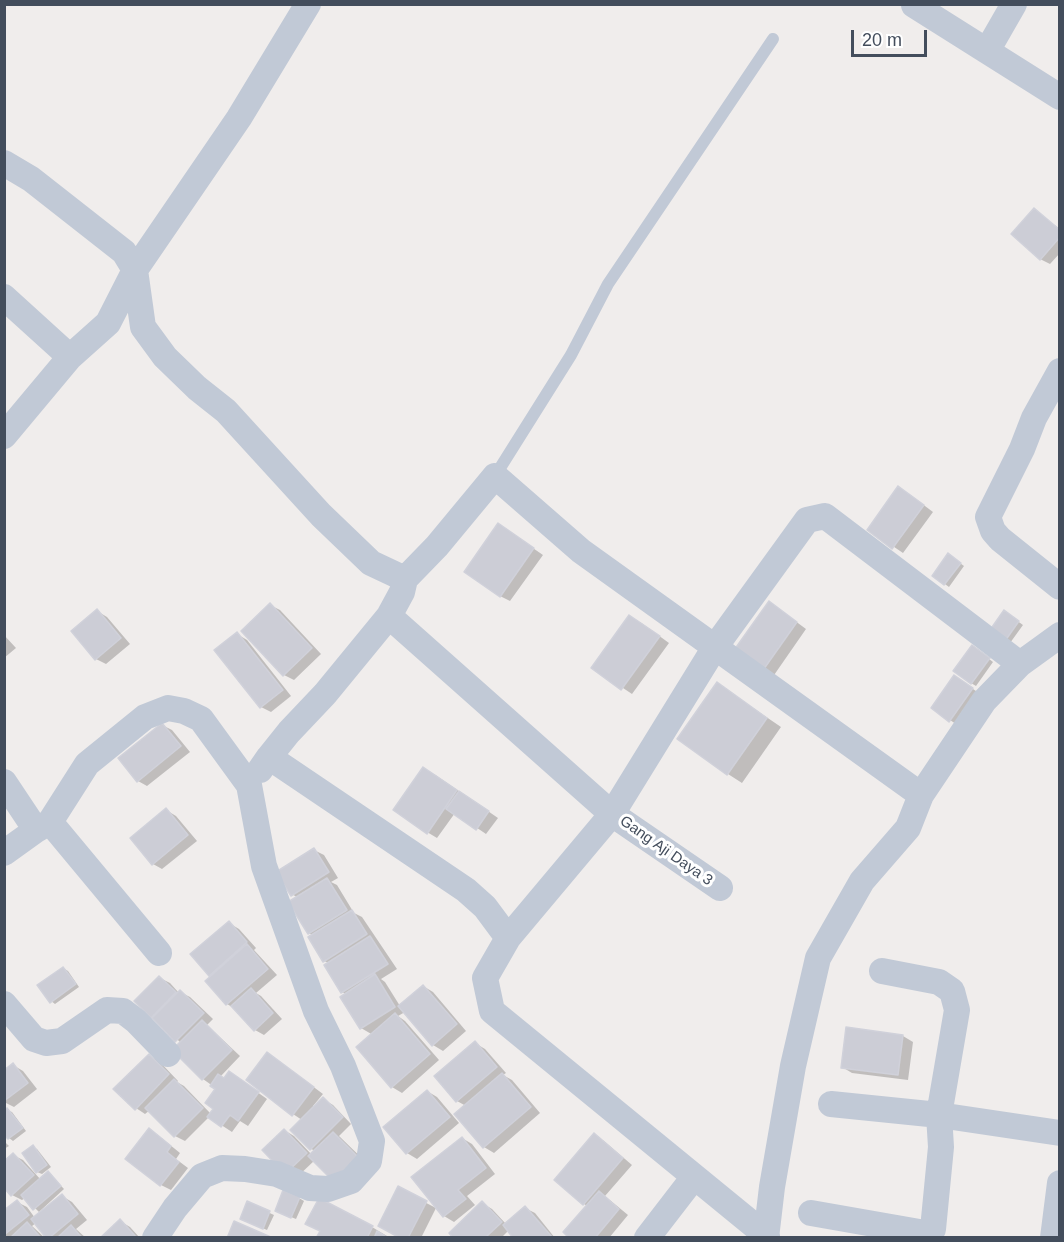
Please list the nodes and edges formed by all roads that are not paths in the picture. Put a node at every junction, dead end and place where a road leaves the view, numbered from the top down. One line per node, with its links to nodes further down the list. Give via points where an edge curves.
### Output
1 (308, 4): 8 (street, via 239,118)
2 (1014, 4): 5 (street)
3 (914, 5): 5 (street)
4 (773, 39): 15 (lane, via 608,284 571,355)
5 (987, 51): 6 (street)
6 (1059, 97)
7 (4, 163): 8 (street, via 31,179 124,252)
8 (135, 270): 10 (street); 11 (street)
9 (4, 297): 12 (street)
10 (108, 323): 11 (street); 12 (street)
11 (143, 327): 16 (street, via 165,357 226,411 321,515 371,563)
12 (70, 357): 14 (street)
13 (1059, 371): 17 (street, via 988,517 1000,539)
14 (4, 436)
15 (495, 476): 16 (street); 20 (street, via 581,551)
16 (405, 579): 18 (street)
17 (1059, 587)
18 (389, 616): 22 (street); 26 (street, Gang Aji Daya 3)
19 (1059, 635): 21 (street)
20 (715, 647): 21 (street, via 807,520 825,516); 25 (street); 26 (street)
21 (1020, 664): 25 (street, via 984,701)
22 (269, 757): 24 (street); 30 (street, via 466,890)
23 (4, 782): 27 (street)
24 (249, 785): 27 (street, via 201,719 168,708 145,717 87,764); 43 (street, via 264,866 316,1011 343,1066 372,1142 369,1161 351,1181 328,1189 310,1188 277,1174 222,1168 202,1176)
25 (921, 795): 42 (street, via 908,828 862,881 819,958 793,1066)
26 (612, 814): 29 (street, Gang Aji Daya 3); 30 (street)
27 (43, 826): 28 (street); 31 (street)
28 (4, 853)
29 (720, 888)
30 (508, 938): 38 (street, via 485,978 492,1011)
31 (159, 953)
32 (882, 971): 36 (street, via 939,982 952,991 957,1010)
33 (4, 1004): 34 (street, via 34,1039 46,1043 62,1041 107,1010 123,1011)
34 (168, 1054)
35 (831, 1104): 36 (street)
36 (939, 1115): 37 (street); 41 (street, via 933,1229 925,1233)
37 (1059, 1133)
38 (694, 1177): 42 (street); 44 (street)
39 (1059, 1182): 45 (street)
40 (811, 1213): 41 (street)
41 (884, 1232)
42 (766, 1237)
43 (155, 1238)
44 (647, 1238)
45 (1053, 1238)

